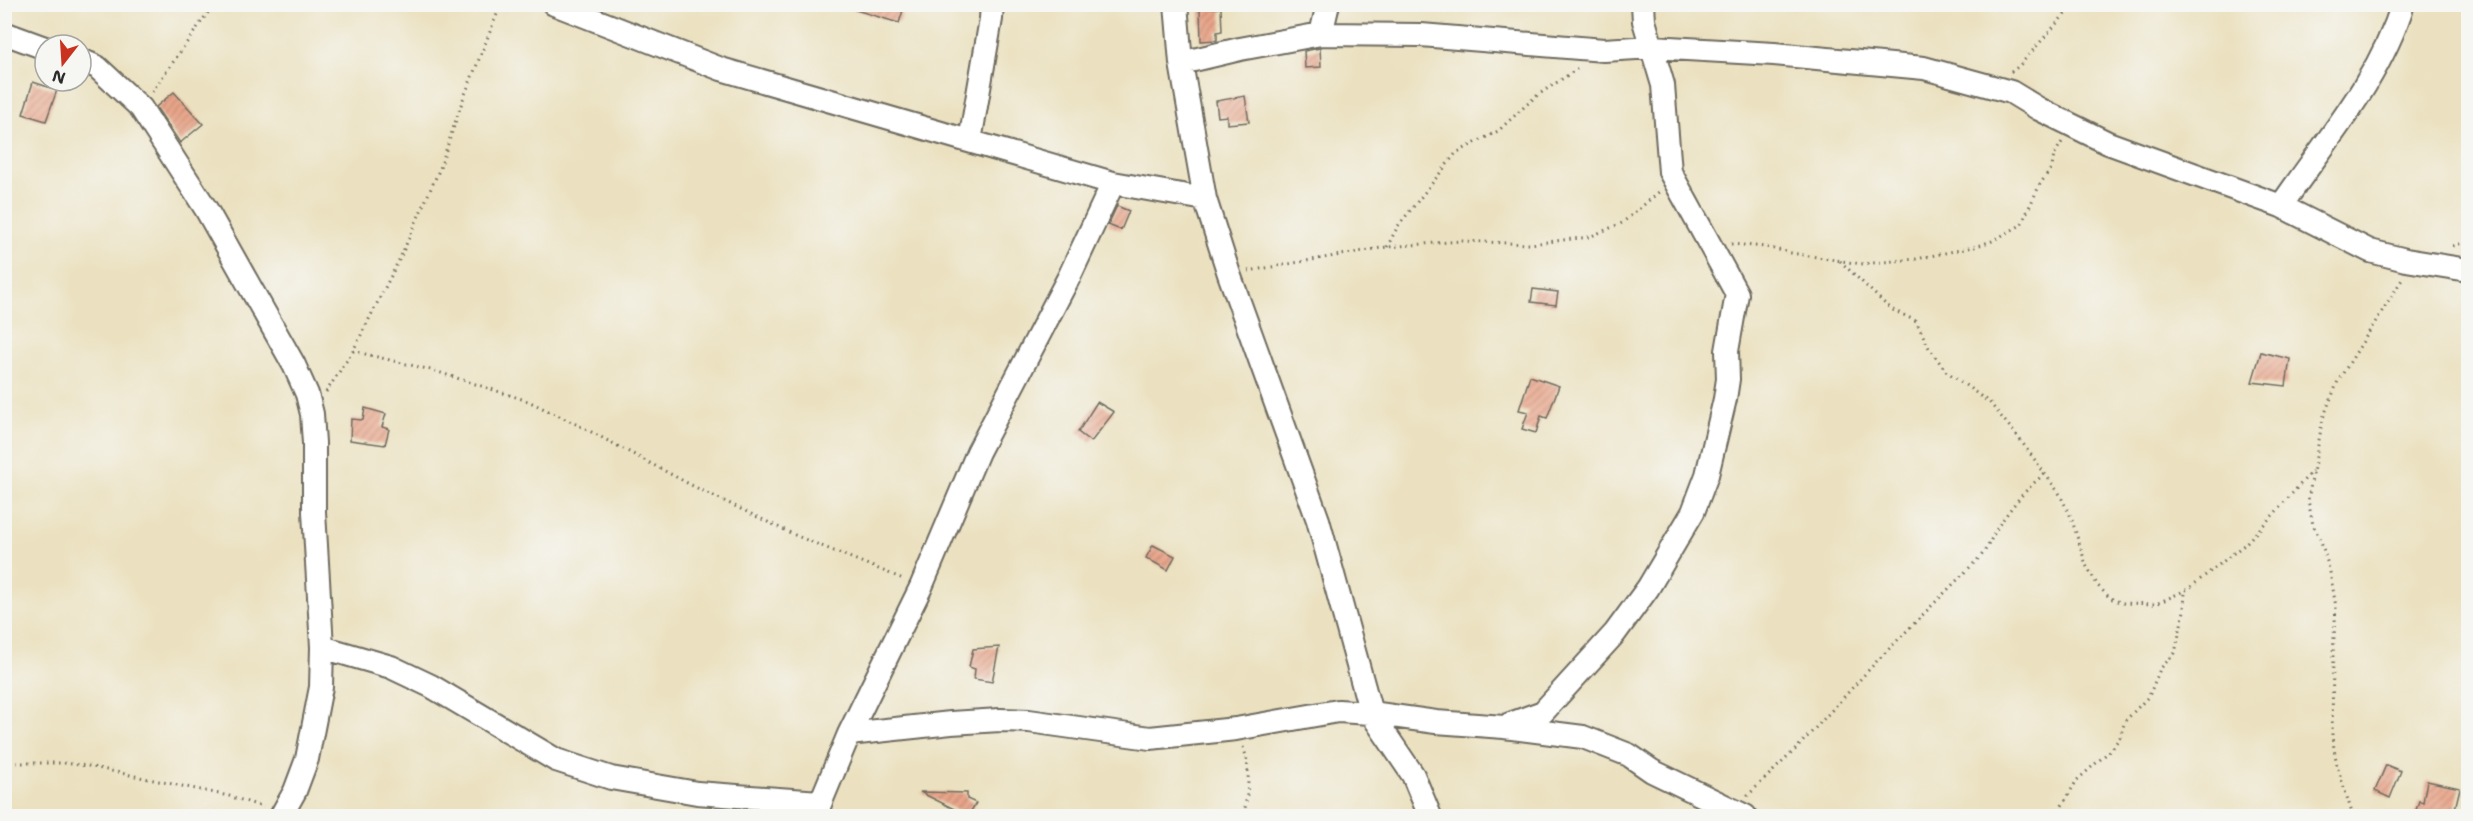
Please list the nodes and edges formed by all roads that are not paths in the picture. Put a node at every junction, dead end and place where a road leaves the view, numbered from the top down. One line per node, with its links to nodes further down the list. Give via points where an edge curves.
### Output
1 (554, 4): 13 (street, via 721,69)
2 (992, 4): 13 (street)
3 (1176, 4): 11 (street)
4 (1328, 4): 8 (street)
5 (1642, 4): 10 (street)
6 (2403, 4): 16 (street, via 2387,45 2355,105)
7 (4, 33): 9 (street)
8 (1321, 34): 10 (street, via 1421,35 1604,50); 11 (street)
9 (33, 44)
10 (1652, 47): 16 (street, via 1924,68 2011,92 2108,143); 20 (street, via 1663,85 1672,177 1737,298 1727,351 1725,399 1696,504 1648,588 1615,633 1543,712)
11 (1181, 63): 15 (street)
12 (93, 65): 18 (street, via 141,108 206,209 307,394 315,443)
13 (970, 141): 14 (street)
14 (1113, 183): 15 (street); 21 (street, via 978,452 921,587)
15 (1205, 199): 19 (street, via 1318,520)
16 (2281, 206): 17 (street, via 2370,251)
17 (2469, 270)
18 (322, 647): 23 (street, via 391,667 431,686 556,760 611,778); 25 (street, via 321,687 307,759)
19 (1371, 713): 20 (street); 21 (street, via 1338,711 1236,729 1150,738 1000,720); 22 (street)
20 (1504, 727): 24 (street, via 1562,733 1602,743)
21 (849, 734): 23 (street)
22 (1413, 775): 26 (street); 27 (street)
23 (818, 809)
24 (1738, 814)
25 (281, 816)
26 (1430, 816)
27 (1442, 816)

